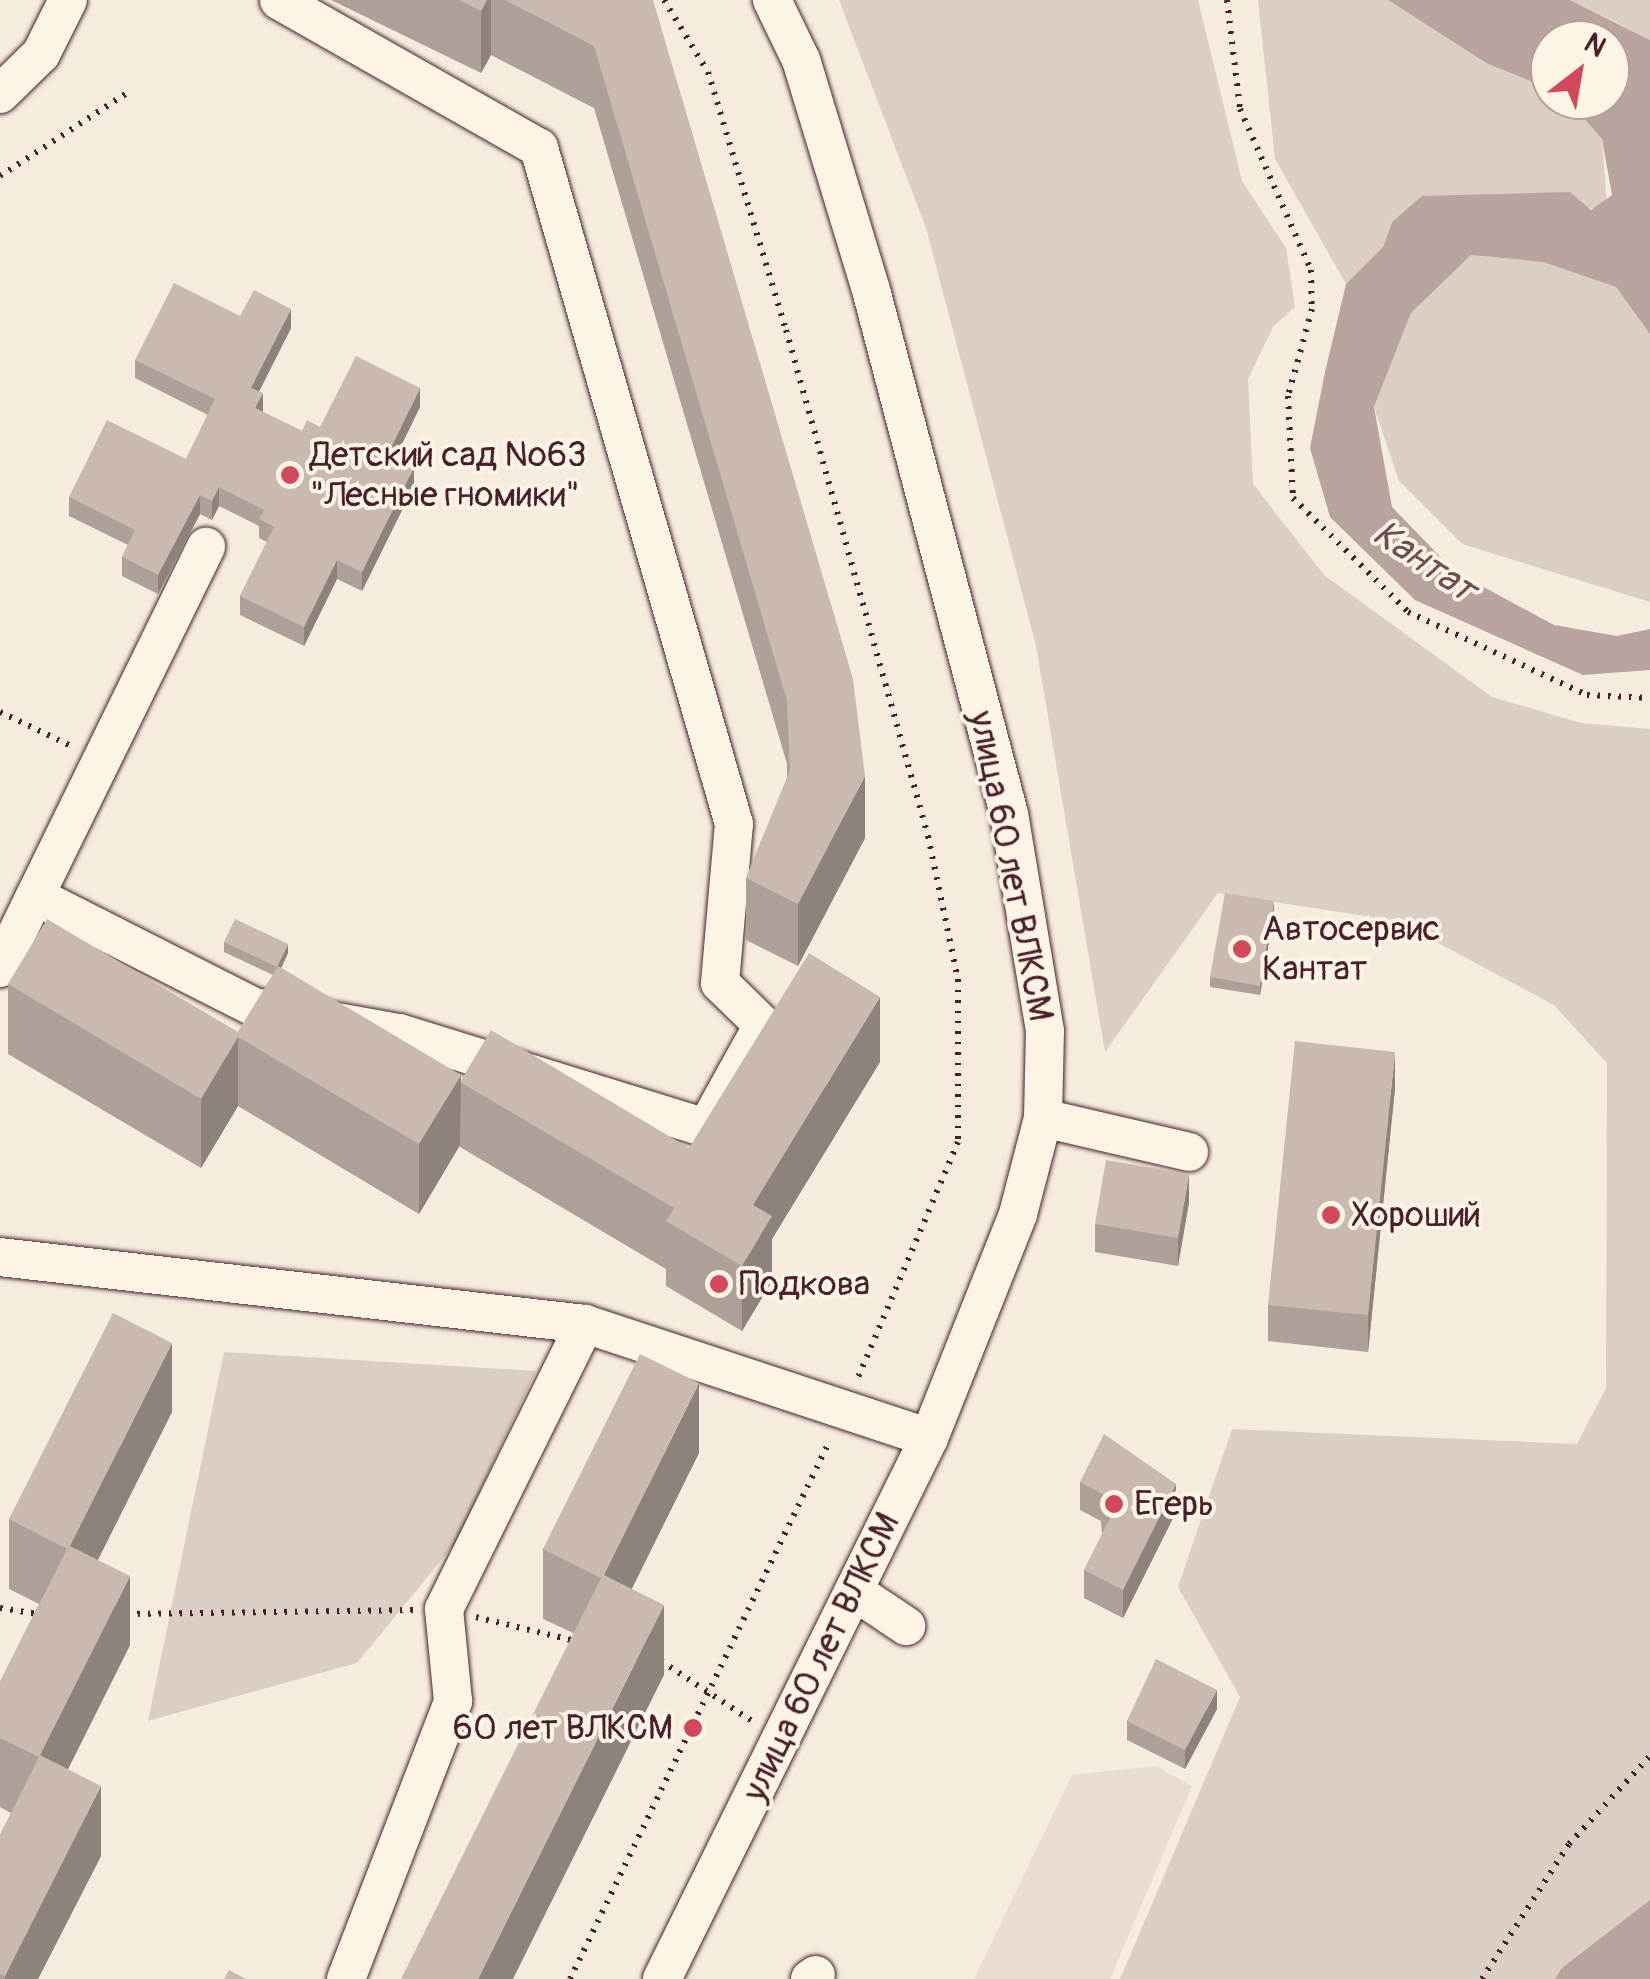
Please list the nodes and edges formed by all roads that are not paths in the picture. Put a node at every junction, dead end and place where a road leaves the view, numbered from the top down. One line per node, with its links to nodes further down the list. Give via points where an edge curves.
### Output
1 (68, 0): 4 (street, via 40,54)
2 (279, 0): 6 (street, via 538,148 734,824 720,983 763,1025 706,1128 399,1033 254,1007)
3 (772, 0): 8 (street, улица 60 лет ВЛКСМ, via 801,60 871,290 1009,814 1045,1032)
4 (0, 94)
5 (206, 547): 6 (street)
6 (35, 896): 7 (street)
7 (0, 968)
8 (1043, 1118): 9 (street); 12 (street, улица 60 лет ВЛКСМ, via 1018,1214)
9 (1189, 1152)
10 (0, 1257): 11 (street)
11 (585, 1324): 12 (street); 15 (street, via 444,1609 453,1701)
12 (929, 1438): 13 (street, улица 60 лет ВЛКСМ)
13 (854, 1590): 14 (street); 16 (street, улица 60 лет ВЛКСМ)
14 (906, 1626)
15 (346, 1979)
16 (662, 1979)

